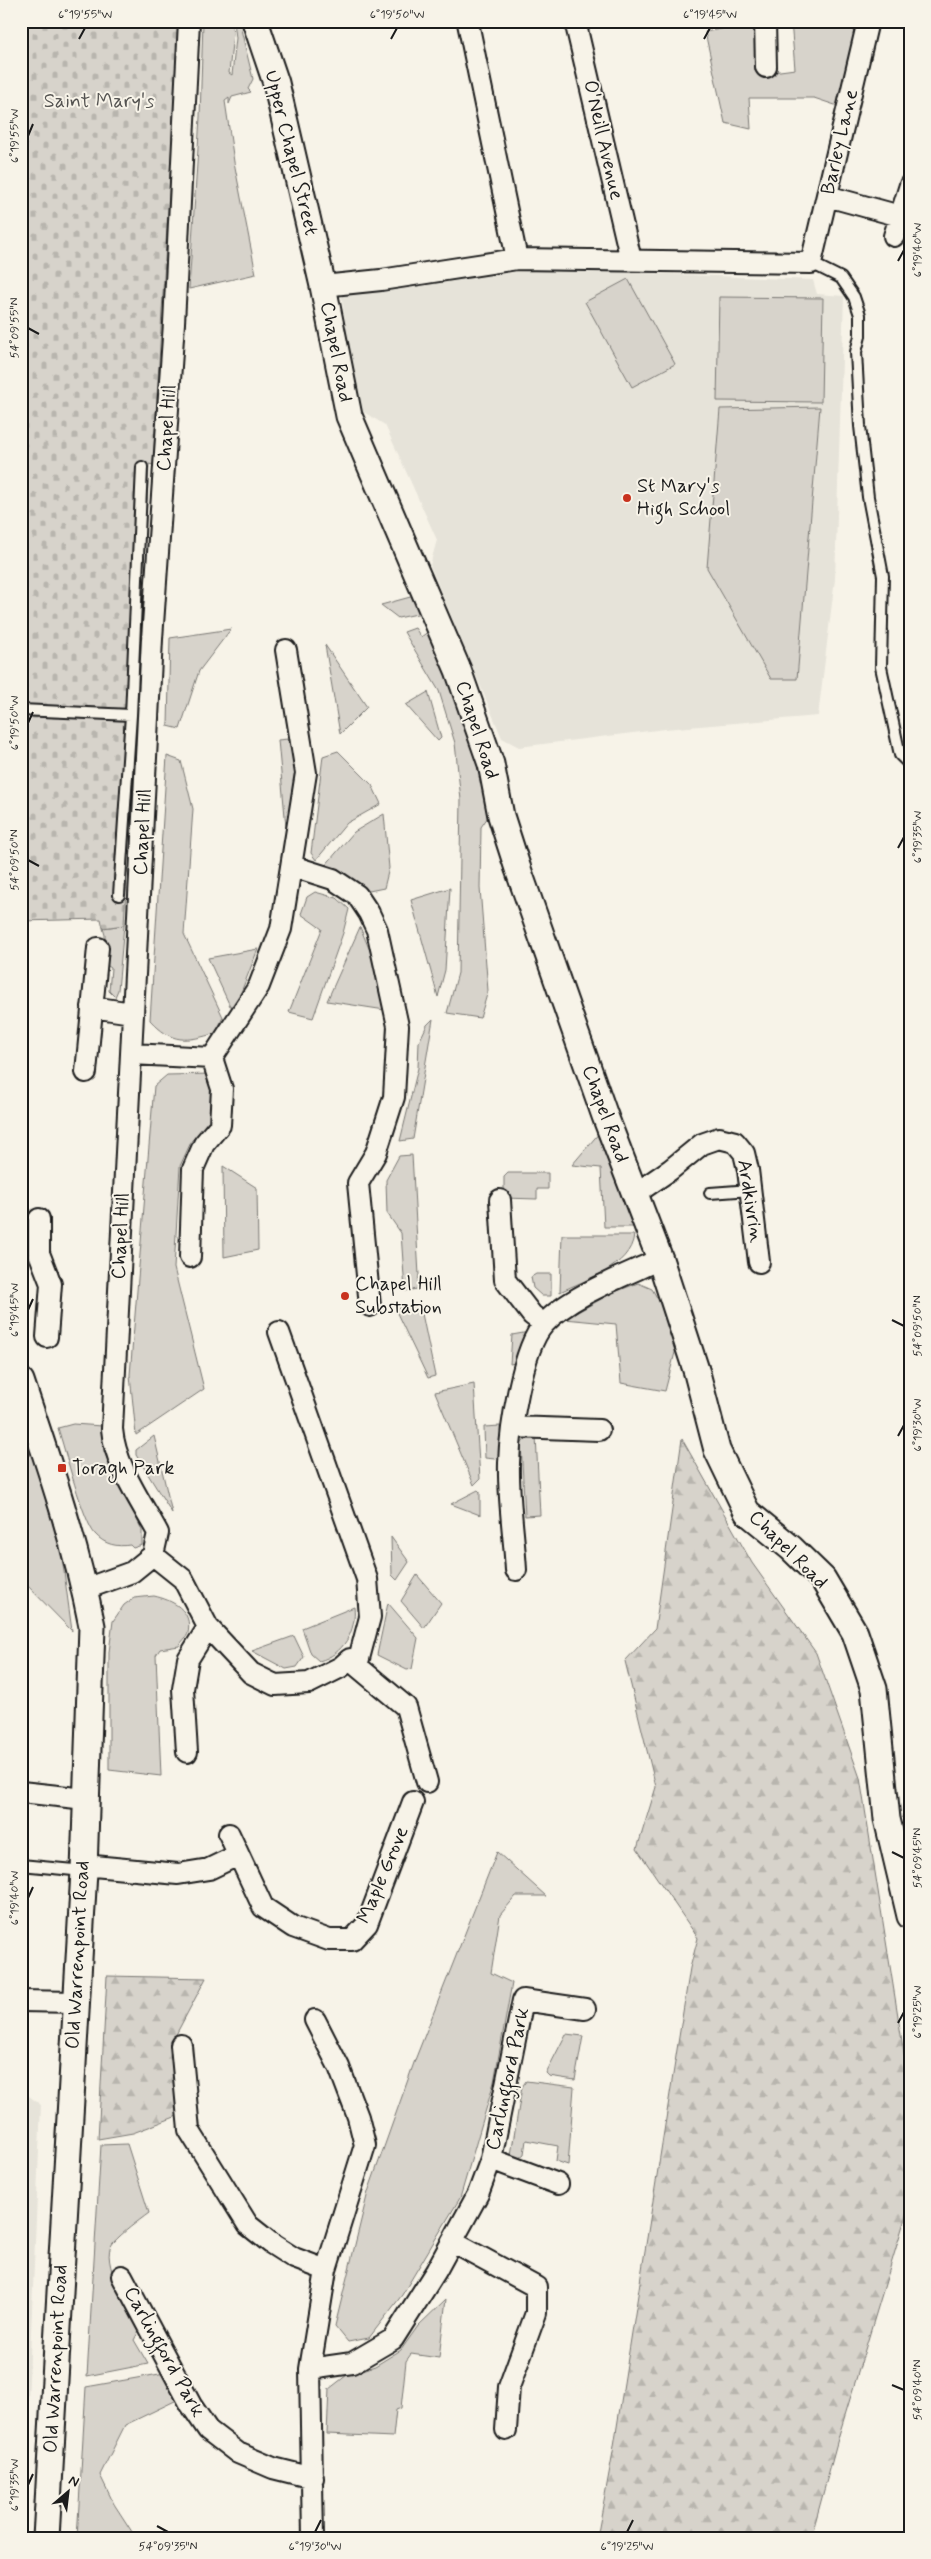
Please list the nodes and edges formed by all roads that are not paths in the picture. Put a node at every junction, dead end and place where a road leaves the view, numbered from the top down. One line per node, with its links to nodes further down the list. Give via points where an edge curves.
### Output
1 (189, 21): 25 (street, Chapel Hill)
2 (255, 21): 15 (street, Upper Chapel Street, via 276,83)
3 (575, 21): 13 (street, O'Neill Avenue)
4 (765, 21): 7 (street)
5 (868, 21): 9 (street, Barley Lane)
6 (468, 23): 12 (street)
7 (766, 67)
8 (910, 185): 10 (street)
9 (827, 196): 10 (street); 14 (street, Barley Lane)
10 (900, 216): 11 (street)
11 (894, 236)
12 (517, 259): 13 (street); 15 (street)
13 (631, 260): 14 (street)
14 (811, 263): 20 (lane, via 840,278 854,297 860,315 856,352 860,426 882,576 881,667 900,755)
15 (323, 286): 30 (street, Chapel Road, via 349,416 458,670 491,764 501,816 518,869)
16 (142, 466): 19 (lane)
17 (286, 650): 21 (street, via 306,773)
18 (21, 710): 19 (lane)
19 (131, 715): 22 (lane)
20 (910, 765)
21 (292, 866): 27 (street, via 281,929 259,986); 38 (street, via 334,879 357,895 369,912 377,930 398,1026 394,1097 376,1153 358,1182)
22 (119, 895)
23 (98, 948): 24 (street)
24 (92, 1008): 25 (street); 28 (street)
25 (132, 1013): 26 (street, Chapel Hill)
26 (131, 1054): 27 (street); 45 (street, Chapel Hill, via 112,1429 122,1466 158,1534)
27 (212, 1058): 35 (street, via 222,1088 220,1124 204,1144 193,1169)
28 (86, 1072)
29 (751, 1190): 30 (street, Ardkivrin, via 744,1153 735,1142 719,1138 702,1144); 31 (lane); 37 (street, Ardkivrin)
30 (635, 1194): 36 (street, Chapel Road)
31 (710, 1194)
32 (500, 1200): 39 (street, via 505,1280 532,1315)
33 (39, 1220): 34 (street)
34 (30, 1256): 41 (street, via 51,1284)
35 (190, 1257)
36 (660, 1259): 39 (street, via 575,1300); 59 (street, Chapel Road, via 697,1373 717,1450 747,1512 823,1580 855,1633 874,1689 887,1818)
37 (759, 1262)
38 (370, 1306)
39 (544, 1324): 43 (street, via 528,1349)
40 (279, 1332): 49 (street, via 367,1579 370,1617)
41 (47, 1337)
42 (21, 1381): 47 (street, Old Warrenpoint Road)
43 (514, 1427): 44 (street); 46 (street, via 509,1462)
44 (600, 1430)
45 (153, 1555): 47 (street, via 132,1572); 48 (street, via 183,1579)
46 (516, 1570)
47 (85, 1589): 53 (street, Old Warrenpoint Road, via 92,1626)
48 (208, 1626): 49 (street, via 251,1673 276,1685 309,1684 341,1668 350,1659); 50 (street, via 188,1659 183,1689)
49 (358, 1666): 51 (street, via 406,1707)
50 (187, 1752)
51 (427, 1782)
52 (21, 1792): 53 (street)
53 (86, 1799): 58 (street, Old Warrenpoint Road)
54 (413, 1802): 56 (street, Maple Grove, via 367,1924 352,1940 329,1940 293,1927 263,1907)
55 (229, 1834): 56 (street, Maple Grove)
56 (238, 1855): 58 (street, via 209,1869 178,1874 94,1866)
57 (21, 1865): 58 (lane)
58 (84, 1871): 61 (street, Old Warrenpoint Road)
59 (910, 1914)
60 (21, 2000): 61 (street)
61 (75, 2002): 73 (street, Old Warrenpoint Road)
62 (585, 2009): 65 (street, Carlingford Park, via 523,2000)
63 (314, 2020): 68 (street, via 339,2067 365,2145)
64 (181, 2045): 68 (street, via 190,2130 248,2225 294,2258)
65 (491, 2159): 66 (street, Carlingford Park); 67 (street, Carlingford Park, via 478,2194)
66 (558, 2184)
67 (453, 2242): 70 (street, Carlingford Park, via 393,2339 352,2364); 71 (street, via 536,2287 536,2313 509,2388)
68 (326, 2270): 70 (street)
69 (122, 2276): 72 (street, Carlingford Park, via 191,2405 208,2430 238,2453 273,2468)
70 (310, 2369): 72 (street)
71 (506, 2430)
72 (313, 2478): 74 (street)
73 (46, 2538)
74 (314, 2538)

